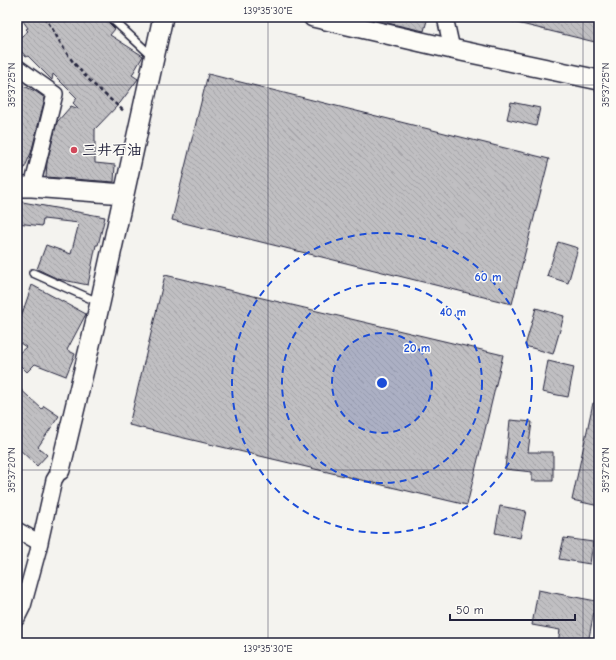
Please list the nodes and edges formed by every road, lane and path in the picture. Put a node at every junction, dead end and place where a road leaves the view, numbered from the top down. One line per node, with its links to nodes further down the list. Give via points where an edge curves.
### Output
1 (44, 17): 10 (path, via 66,52 94,86)
2 (110, 17): 7 (lane)
3 (163, 17): 7 (street)
4 (317, 17): 6 (street)
5 (445, 17): 6 (street)
6 (452, 49): 9 (street)
7 (154, 58): 10 (street)
8 (17, 67): 11 (street, via 55,94)
9 (599, 80)
10 (139, 124): 12 (street)
11 (25, 187): 12 (street)
12 (124, 194): 14 (street)
13 (33, 273): 14 (lane)
14 (100, 303): 15 (street)
15 (60, 470): 17 (street, via 54,480)
16 (17, 530): 17 (street)
17 (40, 543): 18 (street, via 23,606)
18 (17, 618)

